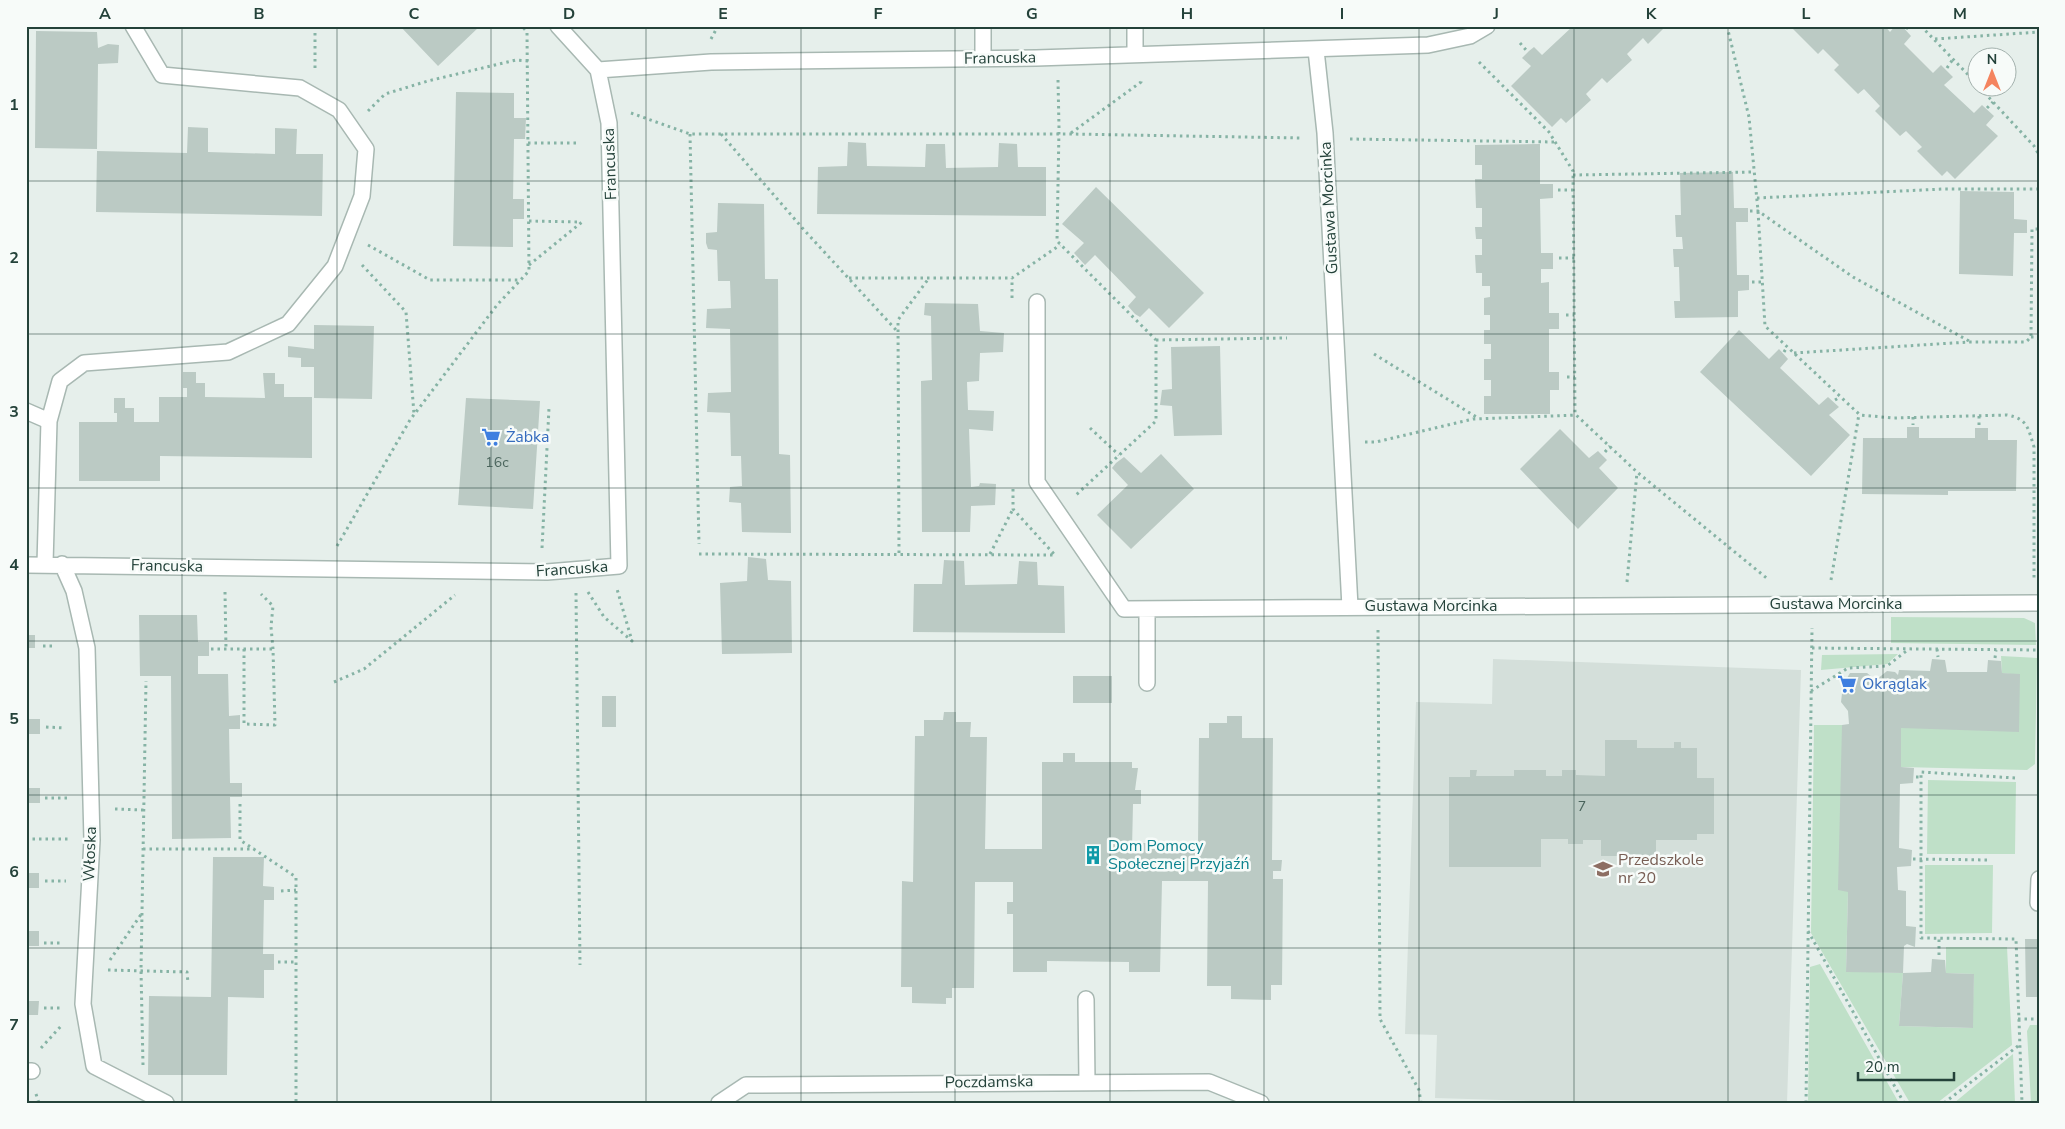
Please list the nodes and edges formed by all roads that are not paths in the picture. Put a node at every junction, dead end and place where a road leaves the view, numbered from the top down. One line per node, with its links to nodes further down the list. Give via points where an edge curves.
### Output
1 (133, 26): 12 (street, via 162,75 300,88 339,110 366,149 362,196 335,266 288,324 228,352 84,363 60,381)
2 (558, 26): 9 (street)
3 (983, 26): 8 (street)
4 (1135, 26): 7 (street)
5 (1487, 26): 6 (street, via 1470,36 1428,45)
6 (1316, 50): 7 (street); 17 (street, Gustawa Morcinka, via 1326,139)
7 (1138, 54): 8 (street, Francuska)
8 (983, 58): 9 (street, Francuska, via 711,62)
9 (598, 70): 14 (street, Francuska, via 609,123 619,566 547,572 482,572)
10 (1037, 302): 18 (street, via 1037,482 1124,609)
11 (26, 411): 12 (street)
12 (49, 421): 13 (street)
13 (45, 564): 14 (street, Francuska); 15 (street, Francuska)
14 (62, 564): 24 (street, Włoska, via 74,591 87,648 92,840 84,1007 94,1066)
15 (26, 565)
16 (2036, 603): 17 (street, Gustawa Morcinka)
17 (1350, 607): 18 (street)
18 (1147, 609): 19 (street)
19 (1147, 683)
20 (2039, 879): 21 (street)
21 (2038, 903)
22 (1086, 999): 23 (street)
23 (1088, 1082): 25 (street, Poczdamska, via 746,1085); 26 (street, Poczdamska, via 1209,1082)
24 (166, 1103)
25 (719, 1103)
26 (1261, 1103)

